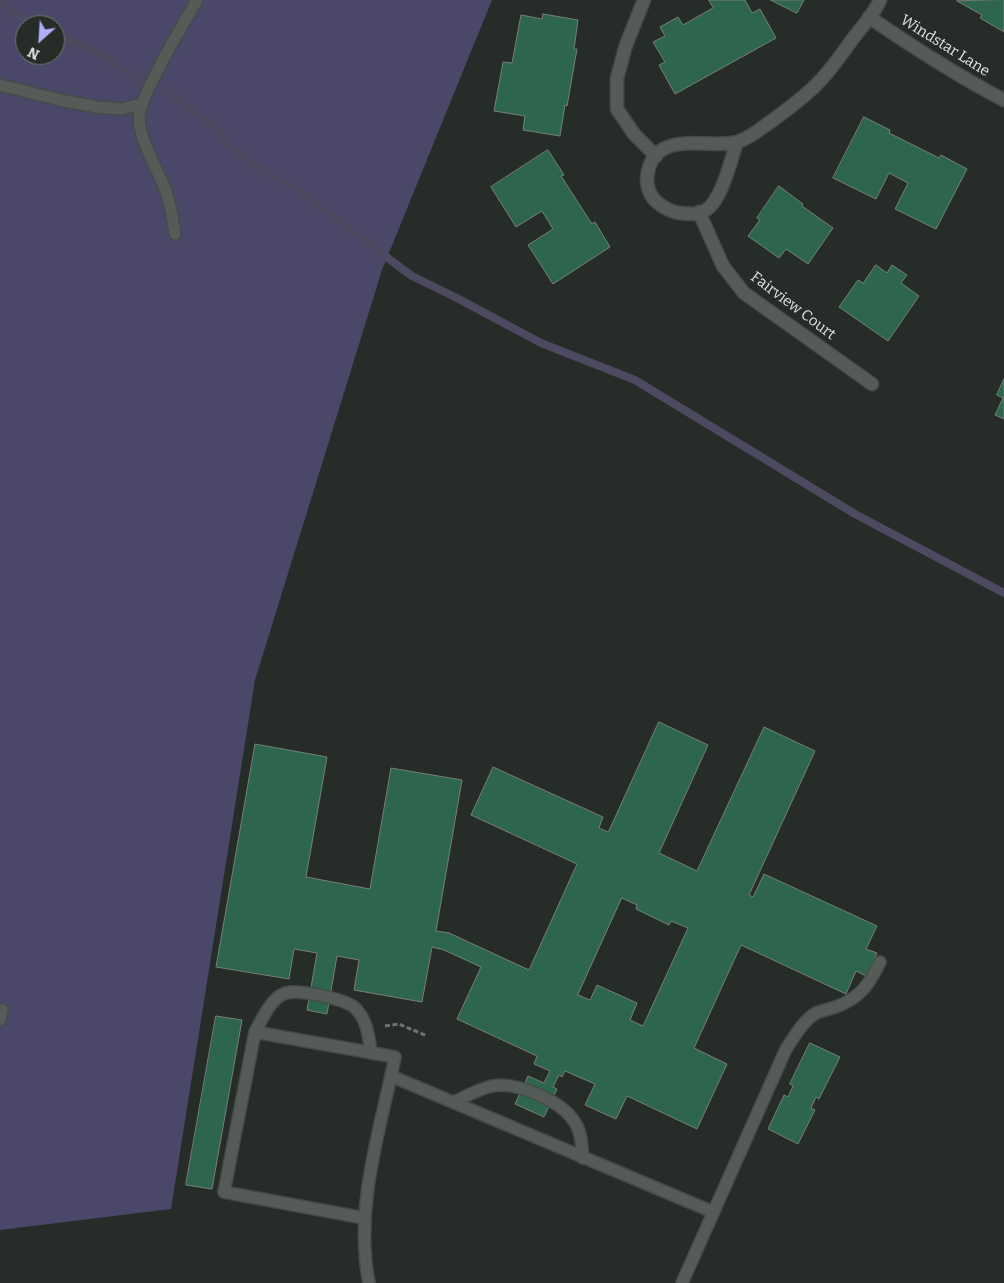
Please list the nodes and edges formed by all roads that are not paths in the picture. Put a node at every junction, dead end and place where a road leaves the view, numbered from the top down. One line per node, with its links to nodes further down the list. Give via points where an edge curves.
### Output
1 (198, 0): 7 (lane)
2 (644, 0): 9 (street, via 617,78 617,109 634,134)
3 (880, 0): 4 (street)
4 (869, 17): 6 (street, Windstar Lane, via 972,84); 8 (street, via 815,86 785,111)
5 (0, 85): 7 (lane, via 97,107 121,109)
6 (1004, 100)
7 (142, 104): 11 (lane, via 139,120 146,146 165,189)
8 (737, 142): 9 (street, via 675,145 659,151); 10 (street, via 718,194 707,210)
9 (656, 156): 10 (street, via 649,165 647,181 650,194 676,213)
10 (699, 212): 12 (street, Fairview Court, via 723,266 744,293)
11 (176, 234)
12 (872, 384)
13 (880, 962): 19 (lane, via 865,989 849,1001 816,1013 799,1029 786,1049)
14 (255, 1032): 15 (lane); 15 (lane, via 276,999 287,993 302,993 343,1001 354,1007 368,1031); 20 (lane, via 224,1192)
15 (371, 1053): 16 (lane, via 394,1057)
16 (391, 1076): 17 (lane); 20 (lane)
17 (454, 1102): 18 (lane); 18 (lane, via 494,1085 520,1087 564,1110 575,1121)
18 (583, 1158): 19 (lane)
19 (713, 1212): 22 (lane)
20 (364, 1218): 21 (lane)
21 (368, 1283)
22 (682, 1283)

